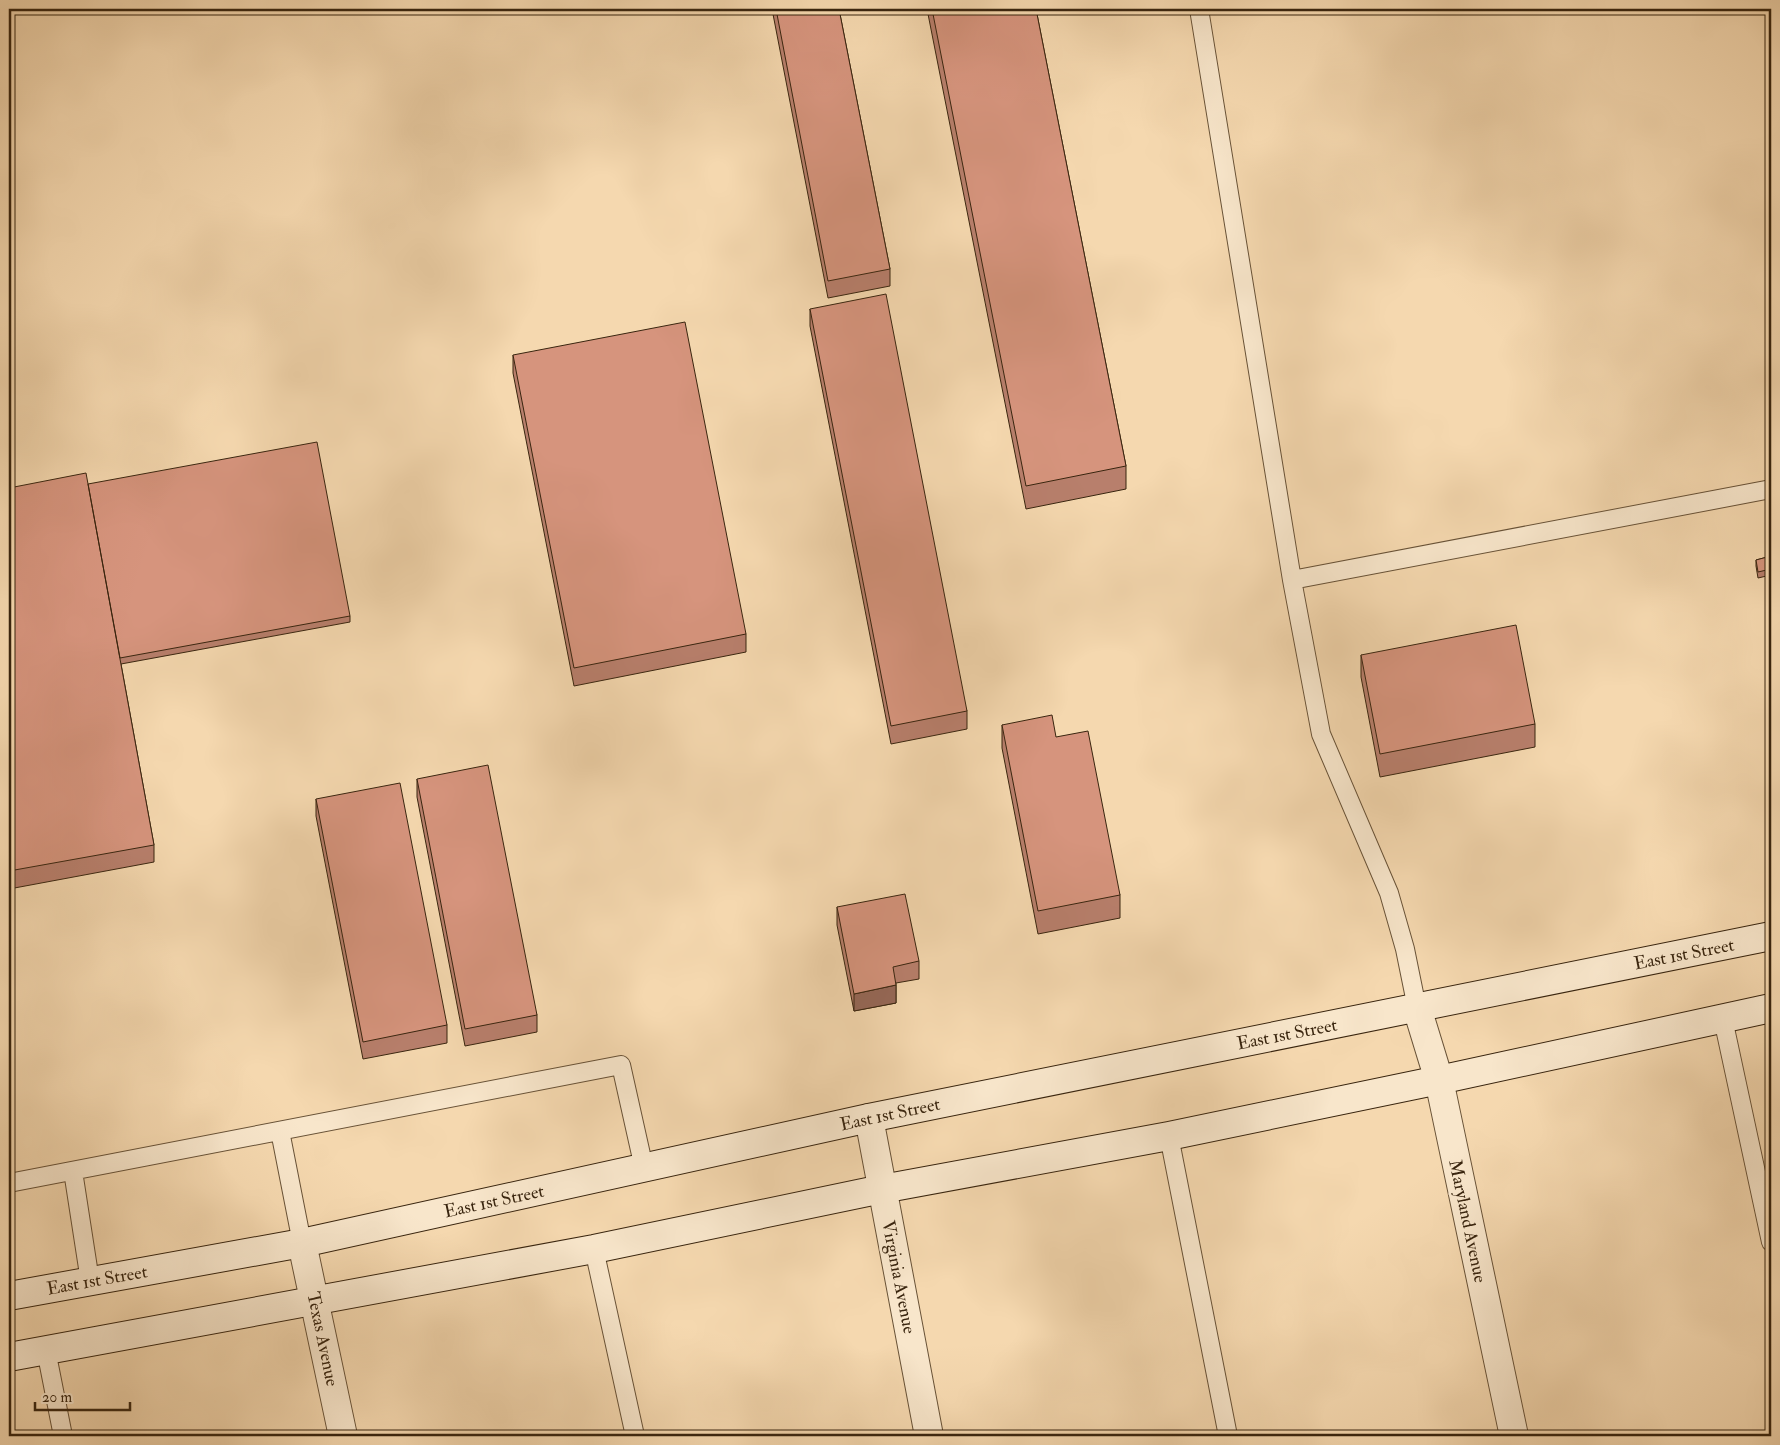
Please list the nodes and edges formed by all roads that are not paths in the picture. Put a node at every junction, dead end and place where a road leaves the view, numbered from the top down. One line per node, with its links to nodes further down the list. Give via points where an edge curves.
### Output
1 (1198, 9): 3 (lane)
2 (1771, 489): 3 (lane)
3 (1292, 580): 5 (lane, via 1321,734 1389,893)
4 (1771, 936): 5 (main road, East 1st Street)
5 (1417, 1008): 8 (main road, Maryland Avenue); 9 (main road, East 1st Street)
6 (1771, 1008): 7 (main road)
7 (1723, 1019): 8 (main road); 16 (lane)
8 (1439, 1080): 11 (main road); 29 (main road, Maryland Avenue)
9 (869, 1118): 12 (main road, East 1st Street); 15 (main road, Virginia Avenue)
10 (280, 1130): 12 (lane, via 621,1065); 13 (lane); 17 (lane)
11 (1168, 1136): 15 (main road); 28 (lane)
12 (644, 1168): 17 (main road, East 1st Street)
13 (73, 1171): 14 (lane); 19 (lane)
14 (9, 1183)
15 (882, 1189): 18 (main road); 27 (main road, Virginia Avenue)
16 (1771, 1242)
17 (302, 1243): 19 (main road, East 1st Street); 21 (main road, Texas Avenue)
18 (594, 1249): 21 (main road); 26 (lane)
19 (90, 1281): 20 (main road, East 1st Street)
20 (9, 1296)
21 (315, 1300): 22 (main road); 25 (main road, Texas Avenue)
22 (46, 1350): 23 (main road); 24 (lane)
23 (9, 1357)
24 (63, 1436)
25 (343, 1436)
26 (635, 1436)
27 (929, 1436)
28 (1228, 1436)
29 (1514, 1436)

